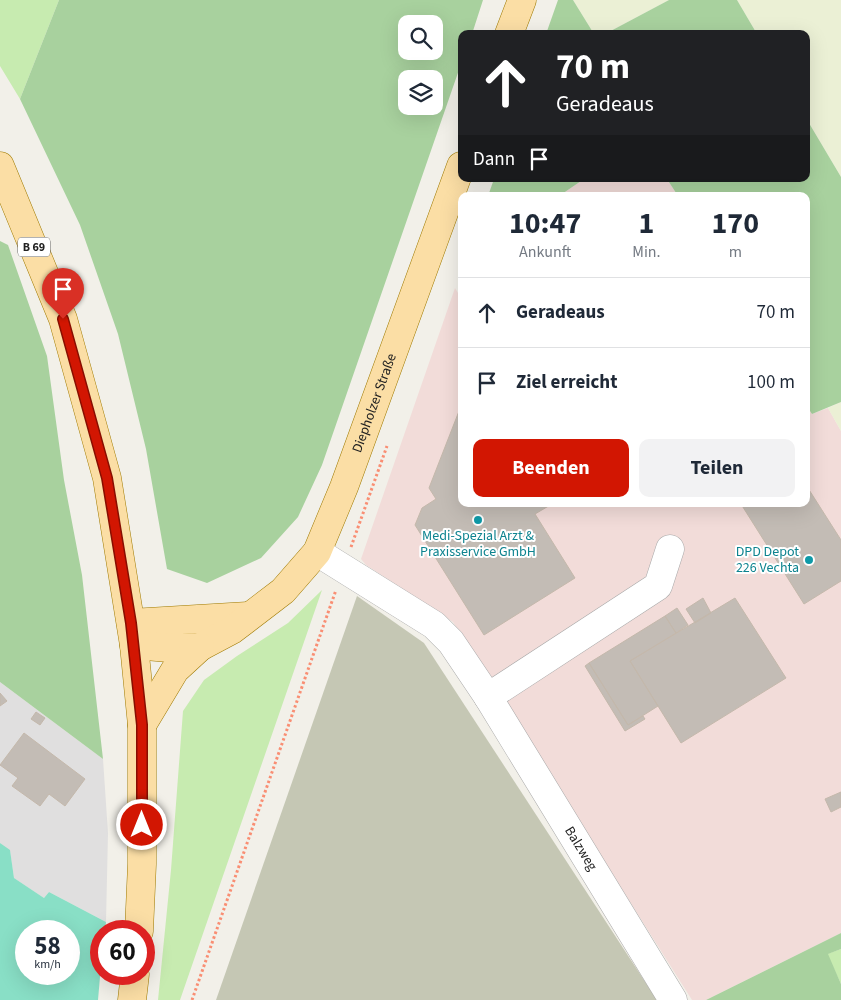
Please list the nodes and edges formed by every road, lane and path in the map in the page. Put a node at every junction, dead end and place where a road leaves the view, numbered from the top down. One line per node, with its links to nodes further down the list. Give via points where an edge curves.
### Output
1 (522, 0): 2 (main road)
2 (511, 30)
3 (0, 166): 10 (main road, B 69, via 63,319 107,478)
4 (458, 174): 7 (main road, Diepholzer Straße, via 344,488)
5 (378, 471): 8 (path)
6 (670, 549): 12 (street, via 658,586)
7 (317, 552): 8 (street, Balzweg); 9 (main road, Diepholzer Straße, via 283,591)
8 (344, 568): 12 (street, Balzweg, via 434,625 451,642); 17 (path)
9 (248, 616): 10 (main road); 11 (main road, Diepholzer Straße, via 232,630)
10 (132, 634): 11 (main road, Diepholzer Straße, via 169,648); 13 (main road, B 69)
11 (200, 647): 13 (main road, via 175,670)
12 (488, 697): 18 (street, Balzweg)
13 (142, 725): 14 (main road, B 69)
14 (139, 920)
15 (134, 985): 16 (main road)
16 (132, 1000)
17 (192, 1000)
18 (673, 1000)

